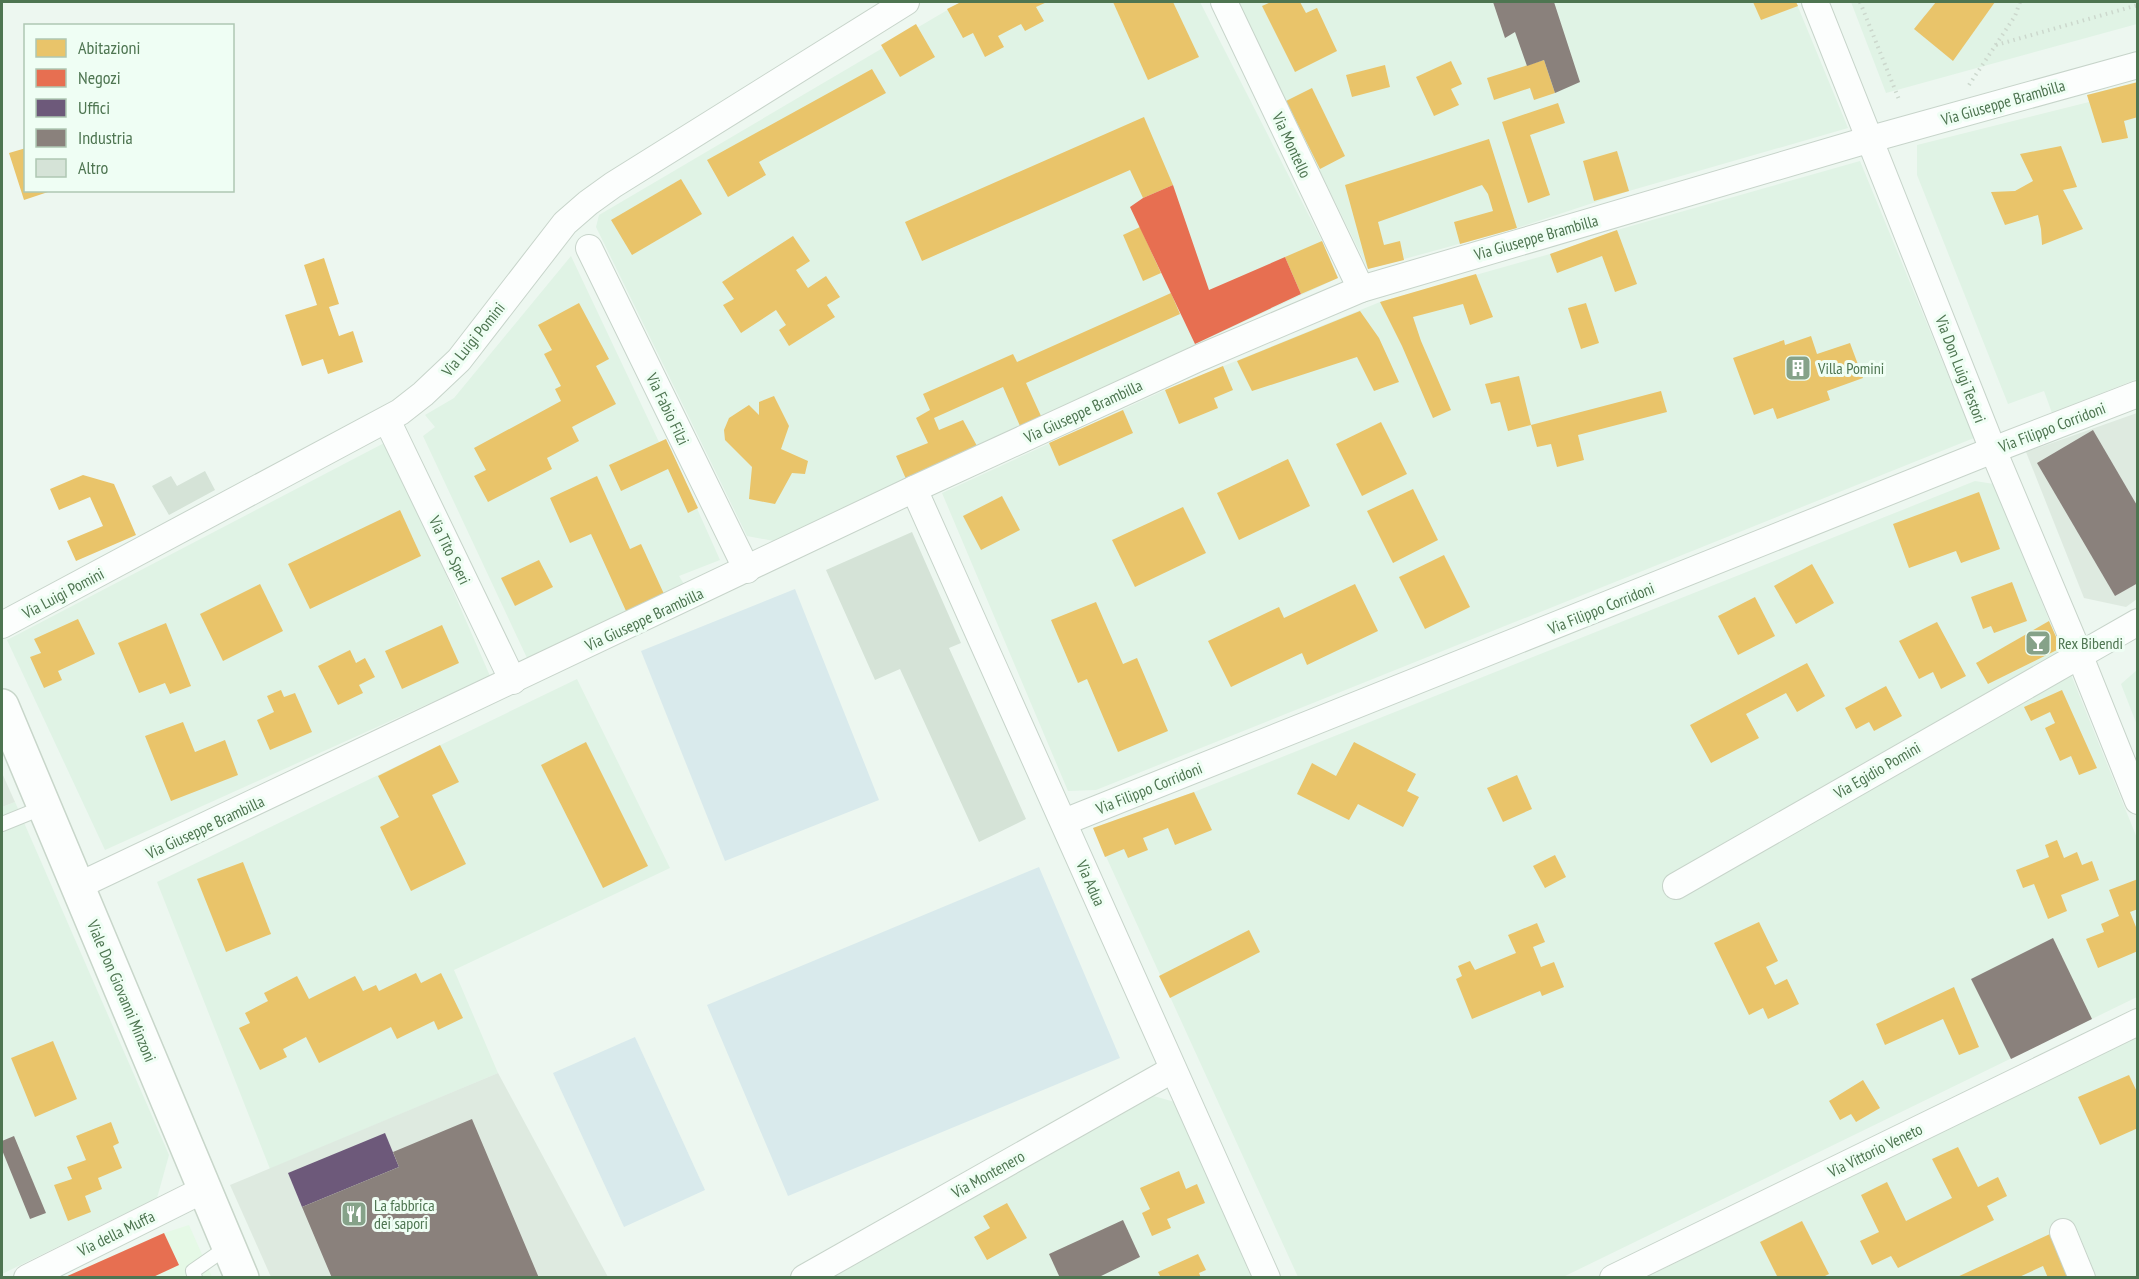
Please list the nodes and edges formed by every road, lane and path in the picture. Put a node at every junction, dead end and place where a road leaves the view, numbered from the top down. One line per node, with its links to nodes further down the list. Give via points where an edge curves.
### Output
1 (906, 2): 17 (street, Via Luigi Pomini, via 588,203 555,234 459,360 423,394)
2 (1224, 2): 15 (street, Via Montello)
3 (1815, 2): 12 (street, Via Don Luigi Testori)
4 (1860, 2): 11 (path)
5 (2020, 2): 7 (path)
6 (2138, 5): 7 (path)
7 (1996, 46): 9 (path, via 1970,85)
8 (2138, 65): 13 (street, Via Giuseppe Brambilla)
9 (1960, 87)
10 (1910, 100): 11 (path)
11 (1900, 102): 12 (path)
12 (1860, 113): 13 (street, Via Don Luigi Testori)
13 (1871, 139): 15 (street, Via Giuseppe Brambilla); 18 (street, Via Don Luigi Testori)
14 (590, 248): 20 (street, Via Fabio Filzi)
15 (1361, 289): 19 (street, Via Giuseppe Brambilla, via 1199,358)
16 (2138, 394): 18 (street, Via Filippo Corridoni)
17 (387, 420): 22 (street, Via Luigi Pomini); 24 (street, Via Tito Speri)
18 (1993, 450): 23 (street, Via Don Luigi Testori); 28 (street, Via Filippo Corridoni)
19 (914, 489): 20 (street, Via Giuseppe Brambilla); 28 (street, Via Adua)
20 (747, 570): 24 (street, Via Giuseppe Brambilla)
21 (2138, 622): 23 (street, Via Egidio Pomini)
22 (2, 626)
23 (2079, 654): 26 (street, Via Don Luigi Testori); 31 (street, Via Egidio Pomini)
24 (513, 681): 30 (street, Via Giuseppe Brambilla)
25 (2, 706): 27 (street, Viale Don Giovanni Minzoni)
26 (2138, 801)
27 (45, 807): 29 (lane); 30 (street, Viale Don Giovanni Minzoni)
28 (1064, 822): 33 (street, Via Adua)
29 (2, 824)
30 (78, 886): 34 (street, Viale Don Giovanni Minzoni)
31 (1676, 886)
32 (2138, 1022): 42 (street, Via Vittorio Veneto)
33 (1172, 1070): 40 (street, Via Montenero); 41 (street, Via Adua)
34 (205, 1189): 36 (street, Viale Don Giovanni Minzoni); 37 (street, Via della Muffa)
35 (2062, 1232): 43 (street)
36 (229, 1246): 38 (lane, via 193,1271); 39 (street, Viale Don Giovanni Minzoni)
37 (27, 1278)
38 (195, 1278)
39 (242, 1278)
40 (804, 1278)
41 (1267, 1278)
42 (1613, 1278)
43 (2082, 1278)

